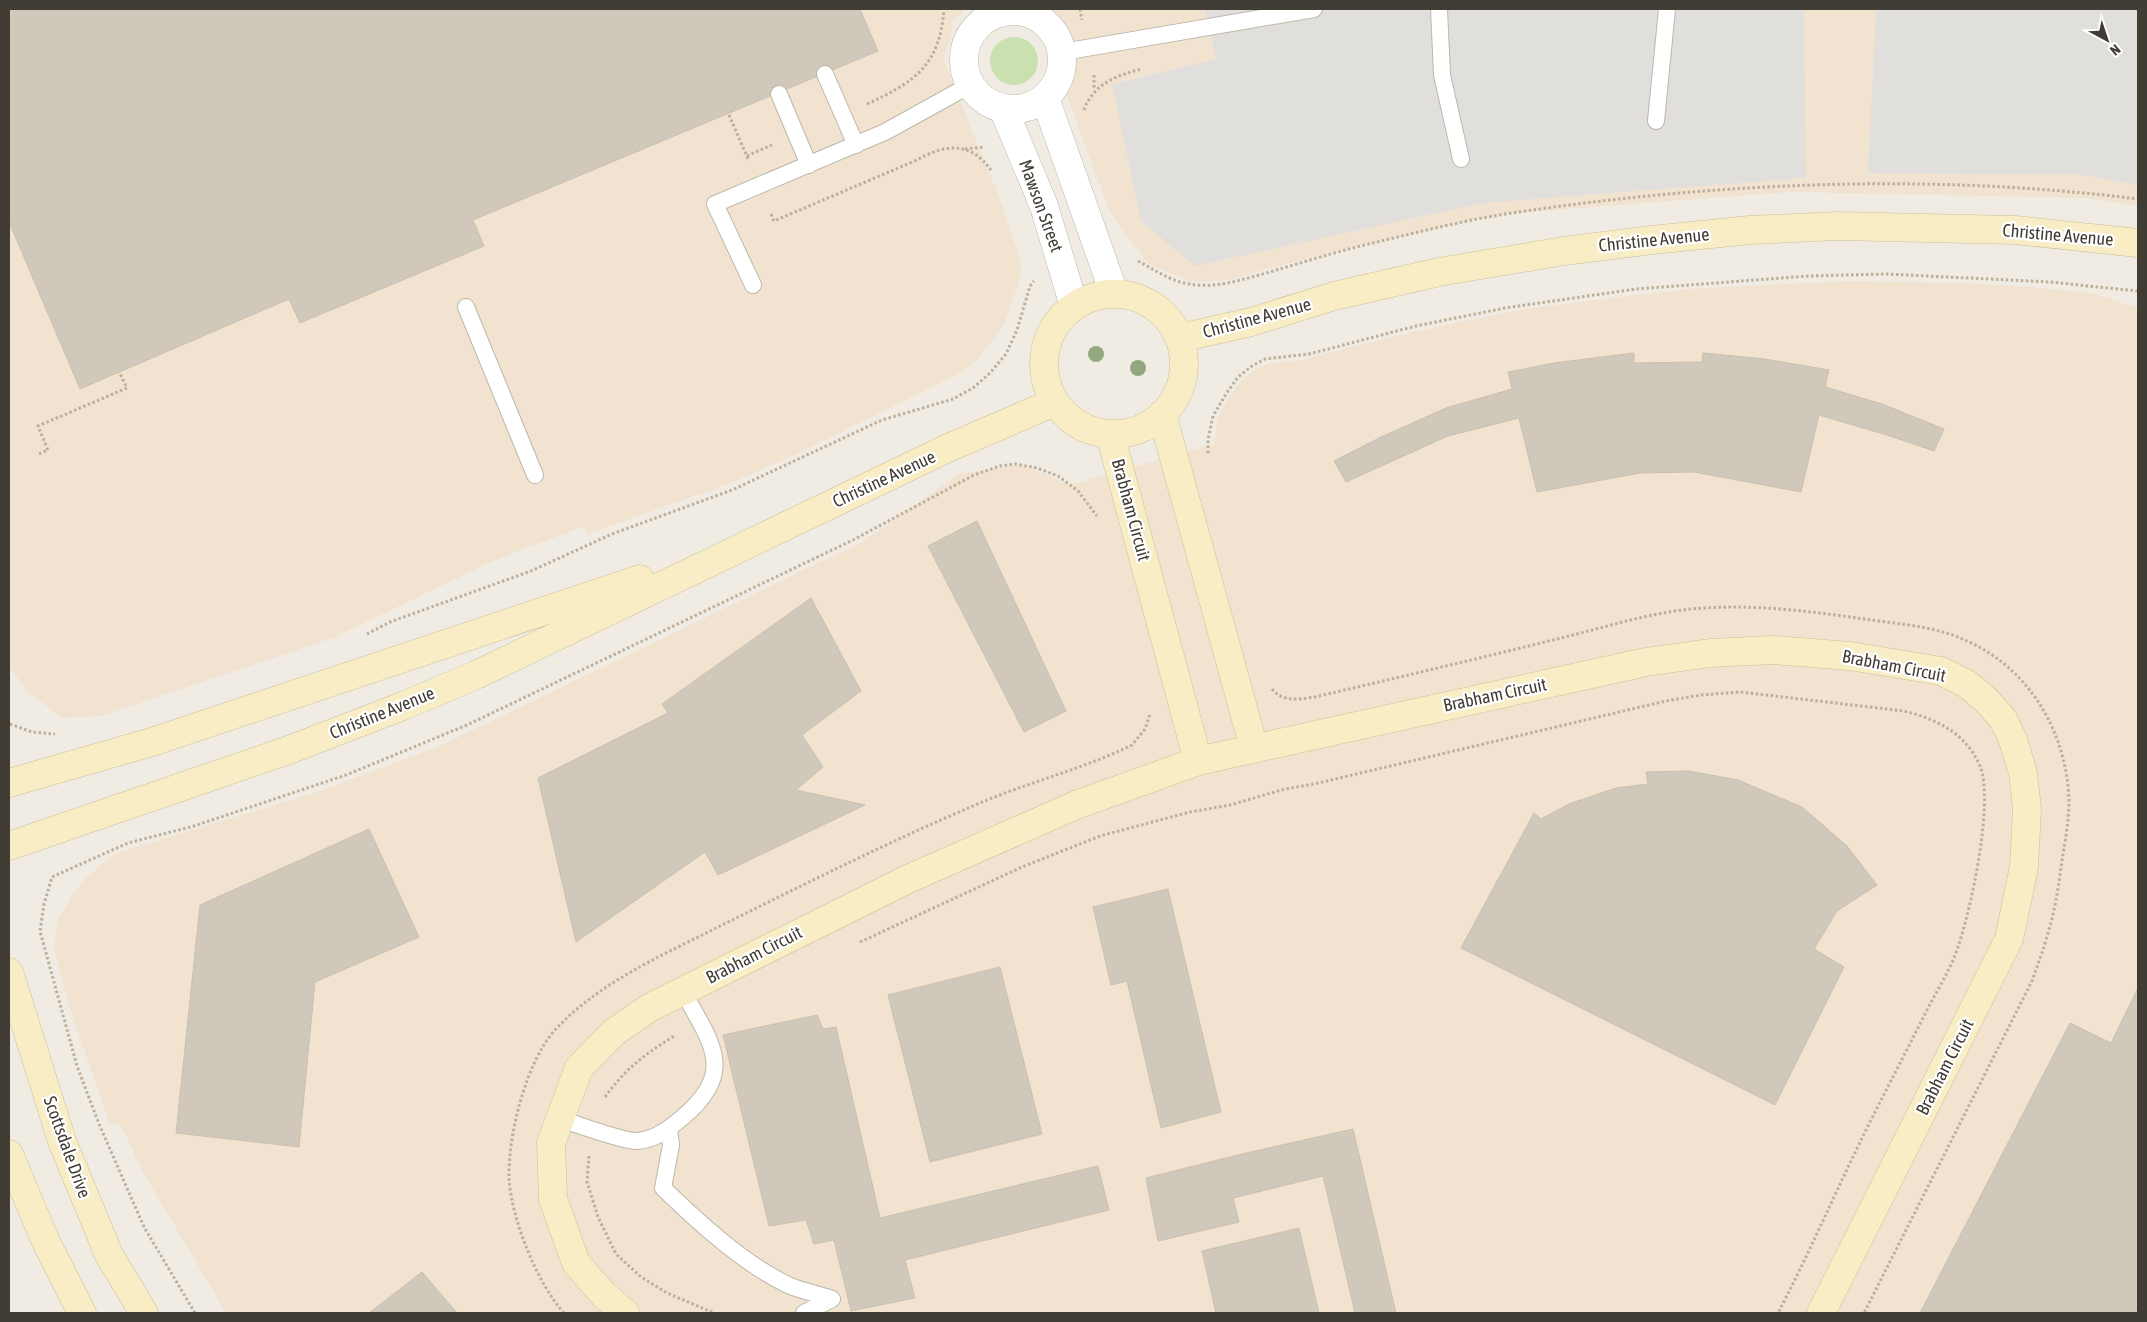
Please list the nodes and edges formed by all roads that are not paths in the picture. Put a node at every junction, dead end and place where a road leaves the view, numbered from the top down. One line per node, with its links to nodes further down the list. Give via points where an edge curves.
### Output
1 (1314, 9): 4 (lane)
2 (1439, 9): 12 (lane, via 1442,75)
3 (1667, 9): 10 (lane)
4 (1063, 52): 6 (street, via 1058,36 1033,14 1017,10 1000,12 986,18 967,41 964,64); 8 (street, via 1062,69 1056,85)
5 (825, 74): 11 (lane)
6 (970, 85): 9 (street, via 990,104); 11 (lane)
7 (778, 94): 13 (lane)
8 (1045, 98): 9 (street, via 1031,106); 16 (street)
9 (1003, 108): 17 (street, Mawson Street, via 1044,206)
10 (1656, 121)
11 (856, 145): 13 (lane)
12 (1461, 159)
13 (809, 165): 15 (lane, via 715,204)
14 (2138, 244): 19 (street, Christine Avenue, via 1995,230 1837,226 1711,234 1564,251 1439,272 1334,296 1251,322)
15 (753, 285)
16 (1114, 294): 17 (street, via 1094,297); 19 (street, via 1128,295 1154,306 1165,315)
17 (1074, 306): 20 (street, via 1049,337 1046,350 1045,377)
18 (466, 307): 23 (lane)
19 (1180, 338): 21 (street, via 1184,363 1181,386)
20 (1055, 402): 22 (street, via 1079,424); 24 (street, Christine Avenue, via 948,448)
21 (1162, 414): 22 (street, via 1138,429); 25 (street)
22 (1110, 434): 26 (street, Brabham Circuit)
23 (534, 475)
24 (741, 546): 27 (street, Christine Avenue, via 152,742); 28 (street, Christine Avenue, via 403,706 286,751)
25 (1254, 748): 26 (street, Brabham Circuit); 38 (street, Brabham Circuit, via 1646,662 1710,653 1773,650 1850,656 1941,671 1967,684 1985,699 2003,719 2013,740 2023,773 2027,809 2024,867 2009,939)
26 (1198, 761): 30 (street, Brabham Circuit, via 1076,805 908,879)
27 (9, 783)
28 (9, 846)
29 (9, 972): 35 (street, Scottsdale Drive, via 62,1142 109,1255)
30 (683, 991): 31 (street, Brabham Circuit, via 649,1008 613,1032 578,1068); 32 (lane, via 714,1054 716,1073 706,1093)
31 (560, 1119): 32 (lane, via 635,1141); 36 (street, Brabham Circuit, via 551,1144 553,1199 576,1263)
32 (669, 1129): 37 (lane, via 672,1145 663,1188 686,1211 744,1257 789,1285 832,1299)
33 (9, 1154): 34 (street, via 46,1242)
34 (82, 1313)
35 (144, 1313)
36 (625, 1313)
37 (804, 1313)
38 (1821, 1313)

